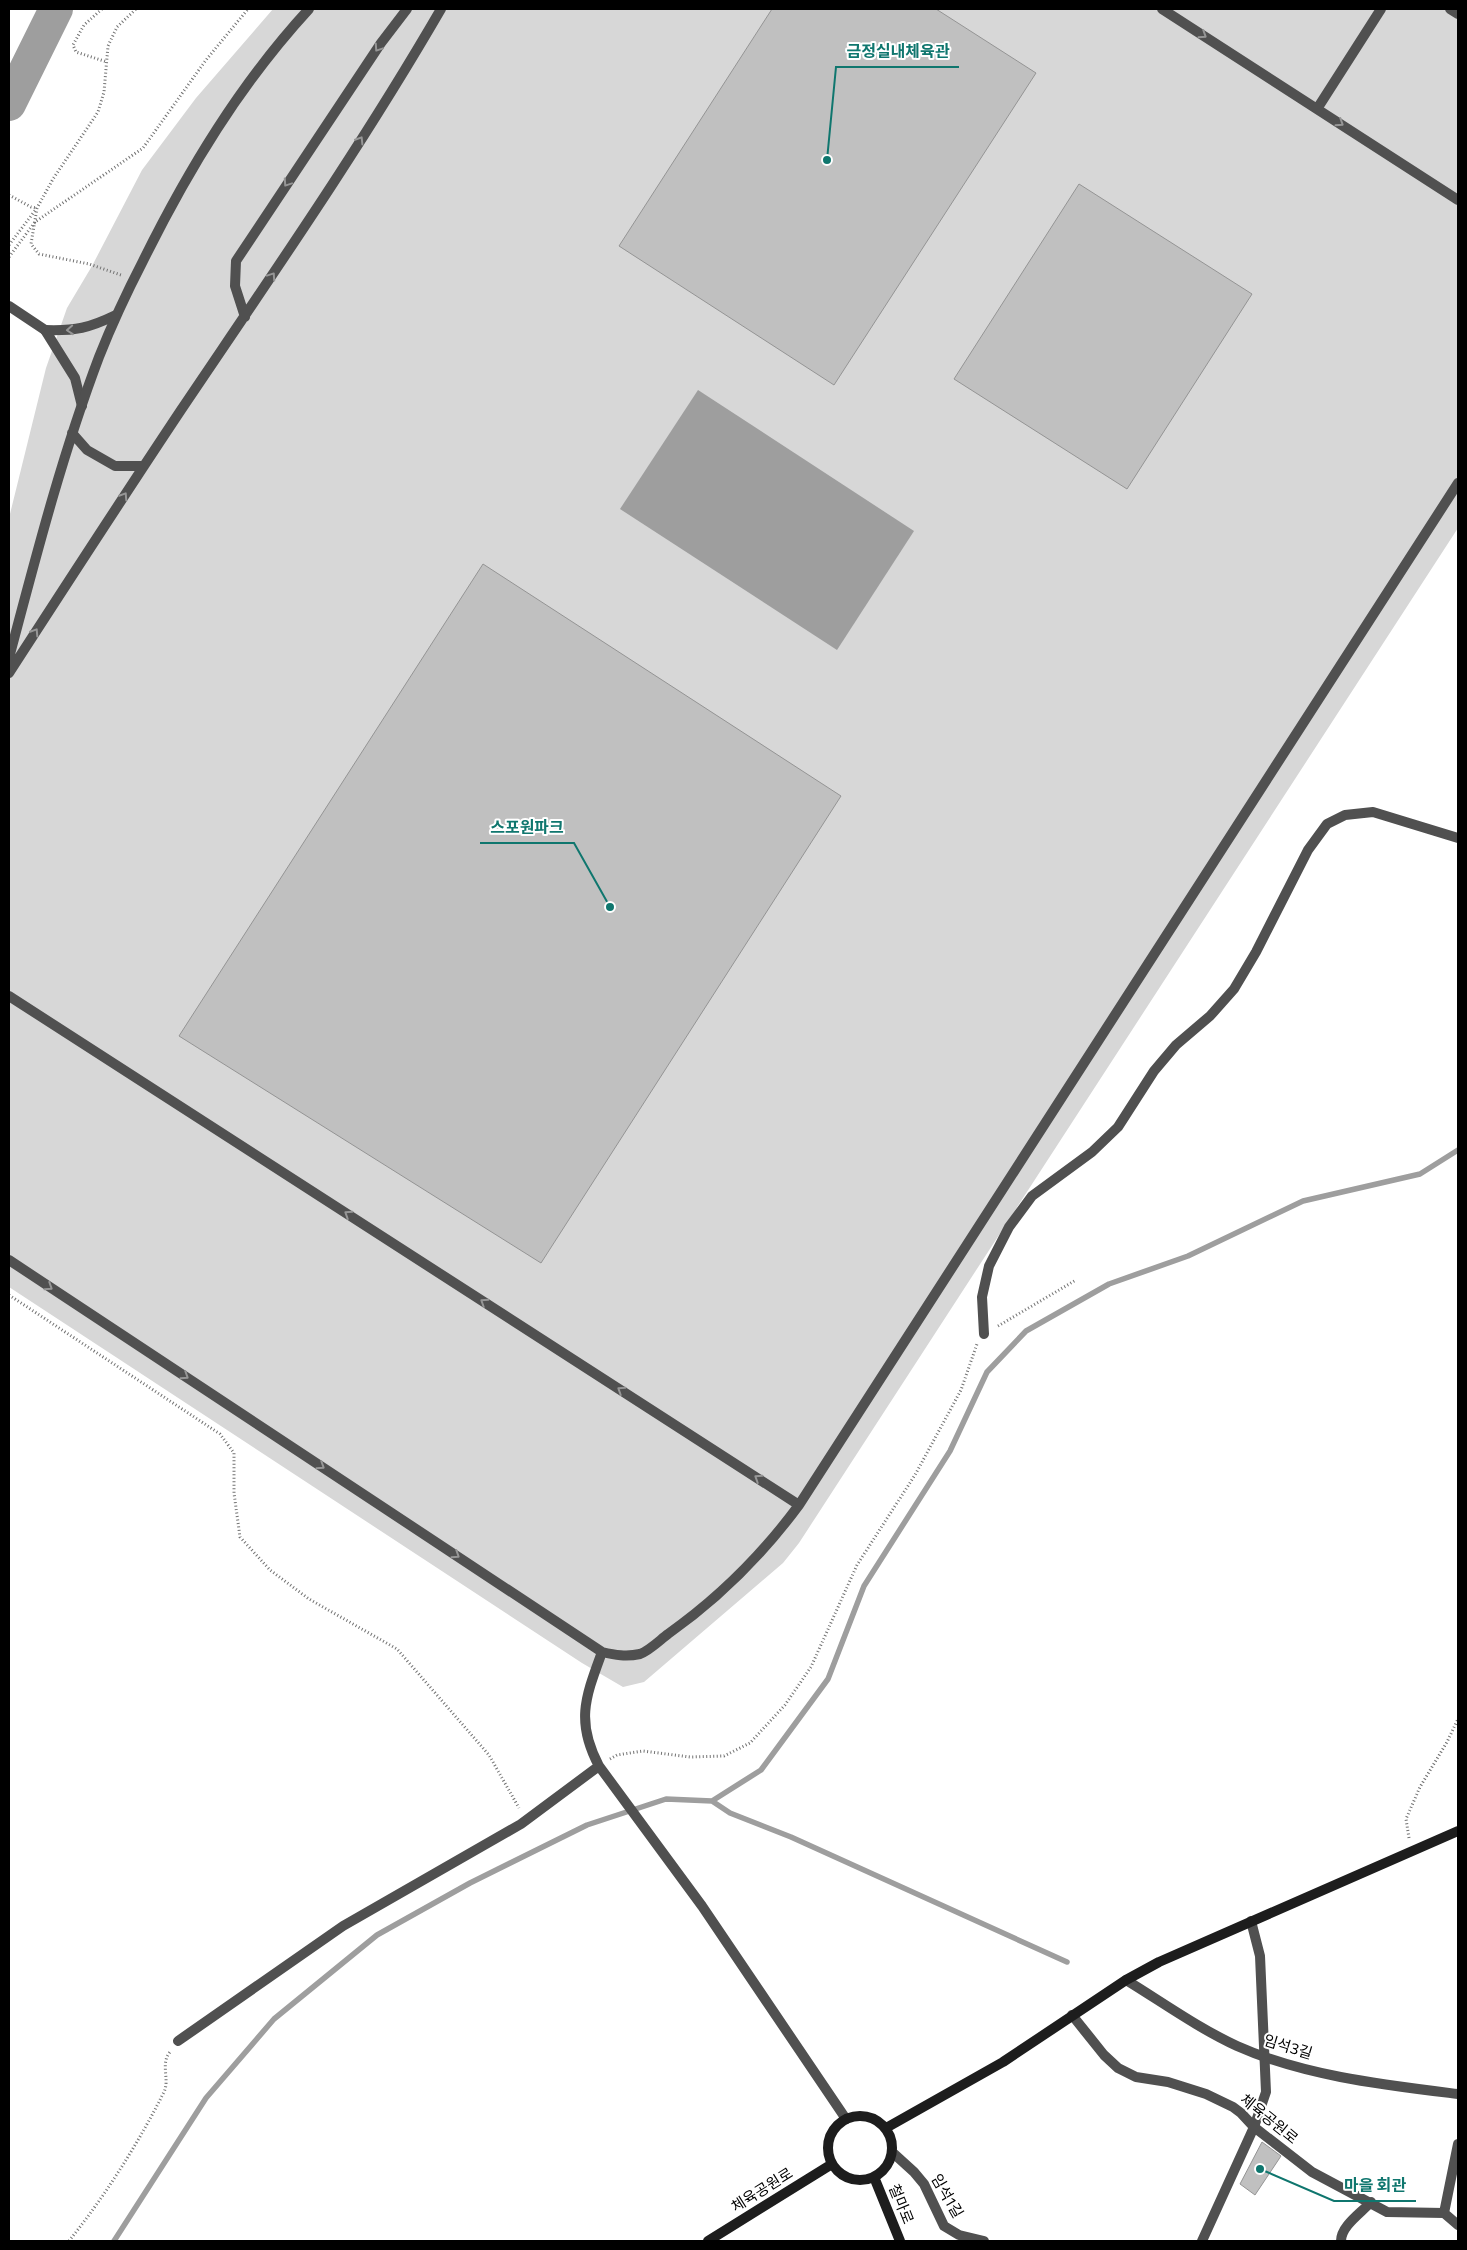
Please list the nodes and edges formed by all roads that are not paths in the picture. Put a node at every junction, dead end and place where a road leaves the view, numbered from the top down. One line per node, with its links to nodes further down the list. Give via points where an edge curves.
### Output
1 (309, 9): 11 (street, via 260,68 209,140 182,185)
2 (407, 9): 12 (street, one-way to 12, via 236,261 235,286)
3 (441, 9): 12 (street, one-way to 3, via 327,192)
4 (1162, 9): 8 (street, one-way to 8)
5 (1381, 9): 8 (street)
6 (1450, 9): 7 (street)
7 (1458, 14)
8 (1317, 109): 9 (street, one-way to 9)
9 (1458, 200)
10 (9, 306): 13 (street)
11 (116, 315): 13 (street, one-way to 13, via 94,326 73,331); 14 (street)
12 (244, 317): 16 (street)
13 (46, 330): 14 (street, via 75,378)
14 (82, 406): 15 (street)
15 (72, 433): 16 (street, via 88,450 115,466); 18 (street, via 49,504)
16 (144, 466): 19 (street, one-way to 16)
17 (1458, 483): 24 (street)
18 (9, 658)
19 (9, 673)
20 (1458, 838): 23 (street, via 1373,812 1345,815 1327,824 1308,850 1234,989 1154,1071 1118,1127 1092,1152 1032,1196 1009,1228 989,1266 982,1297)
21 (9, 996): 24 (street, one-way to 21)
22 (9, 1260): 25 (street, one-way to 25)
23 (984, 1334)
24 (799, 1505): 25 (street, via 752,1563 700,1612 642,1653 622,1656)
25 (602, 1652): 26 (street, via 586,1695 585,1719 590,1749)
26 (599, 1766): 31 (street, via 528,1819 343,1926); 34 (street, via 702,1906)
27 (1458, 1831): 28 (main road)
28 (1252, 1921): 29 (main road, via 1192,1946); 32 (street, via 1260,1956)
29 (1126, 1980): 30 (main road); 32 (street, 임석3길, via 1215,2034)
30 (1072, 2015): 35 (street, 체육공원로, via 1118,2068 1136,2078 1168,2082 1206,2094 1241,2113); 36 (main road, via 1003,2062)
31 (178, 2041)
32 (1265, 2056): 33 (street, 임석3길, via 1363,2082); 35 (street, via 1266,2092)
33 (1458, 2094)
34 (846, 2119): 36 (main road, via 868,2116); 39 (main road, via 834,2128 828,2142)
35 (1254, 2127): 41 (street, 체육공원로, via 1312,2172); 47 (street)
36 (886, 2128): 38 (main road, via 893,2144)
37 (1458, 2144): 42 (street)
38 (892, 2152): 40 (main road, via 887,2167); 46 (street, 임석1길, via 924,2184 944,2226 960,2235)
39 (832, 2164): 40 (main road, via 846,2177 856,2180); 44 (main road, 체육공원로)
40 (874, 2177): 45 (main road, 철마로)
41 (1371, 2202): 42 (street, 체육공원로, via 1387,2212); 48 (street, via 1348,2225)
42 (1444, 2213): 43 (street)
43 (1458, 2225)
44 (708, 2241)
45 (900, 2241)
46 (984, 2241)
47 (1202, 2241)
48 (1341, 2241)

